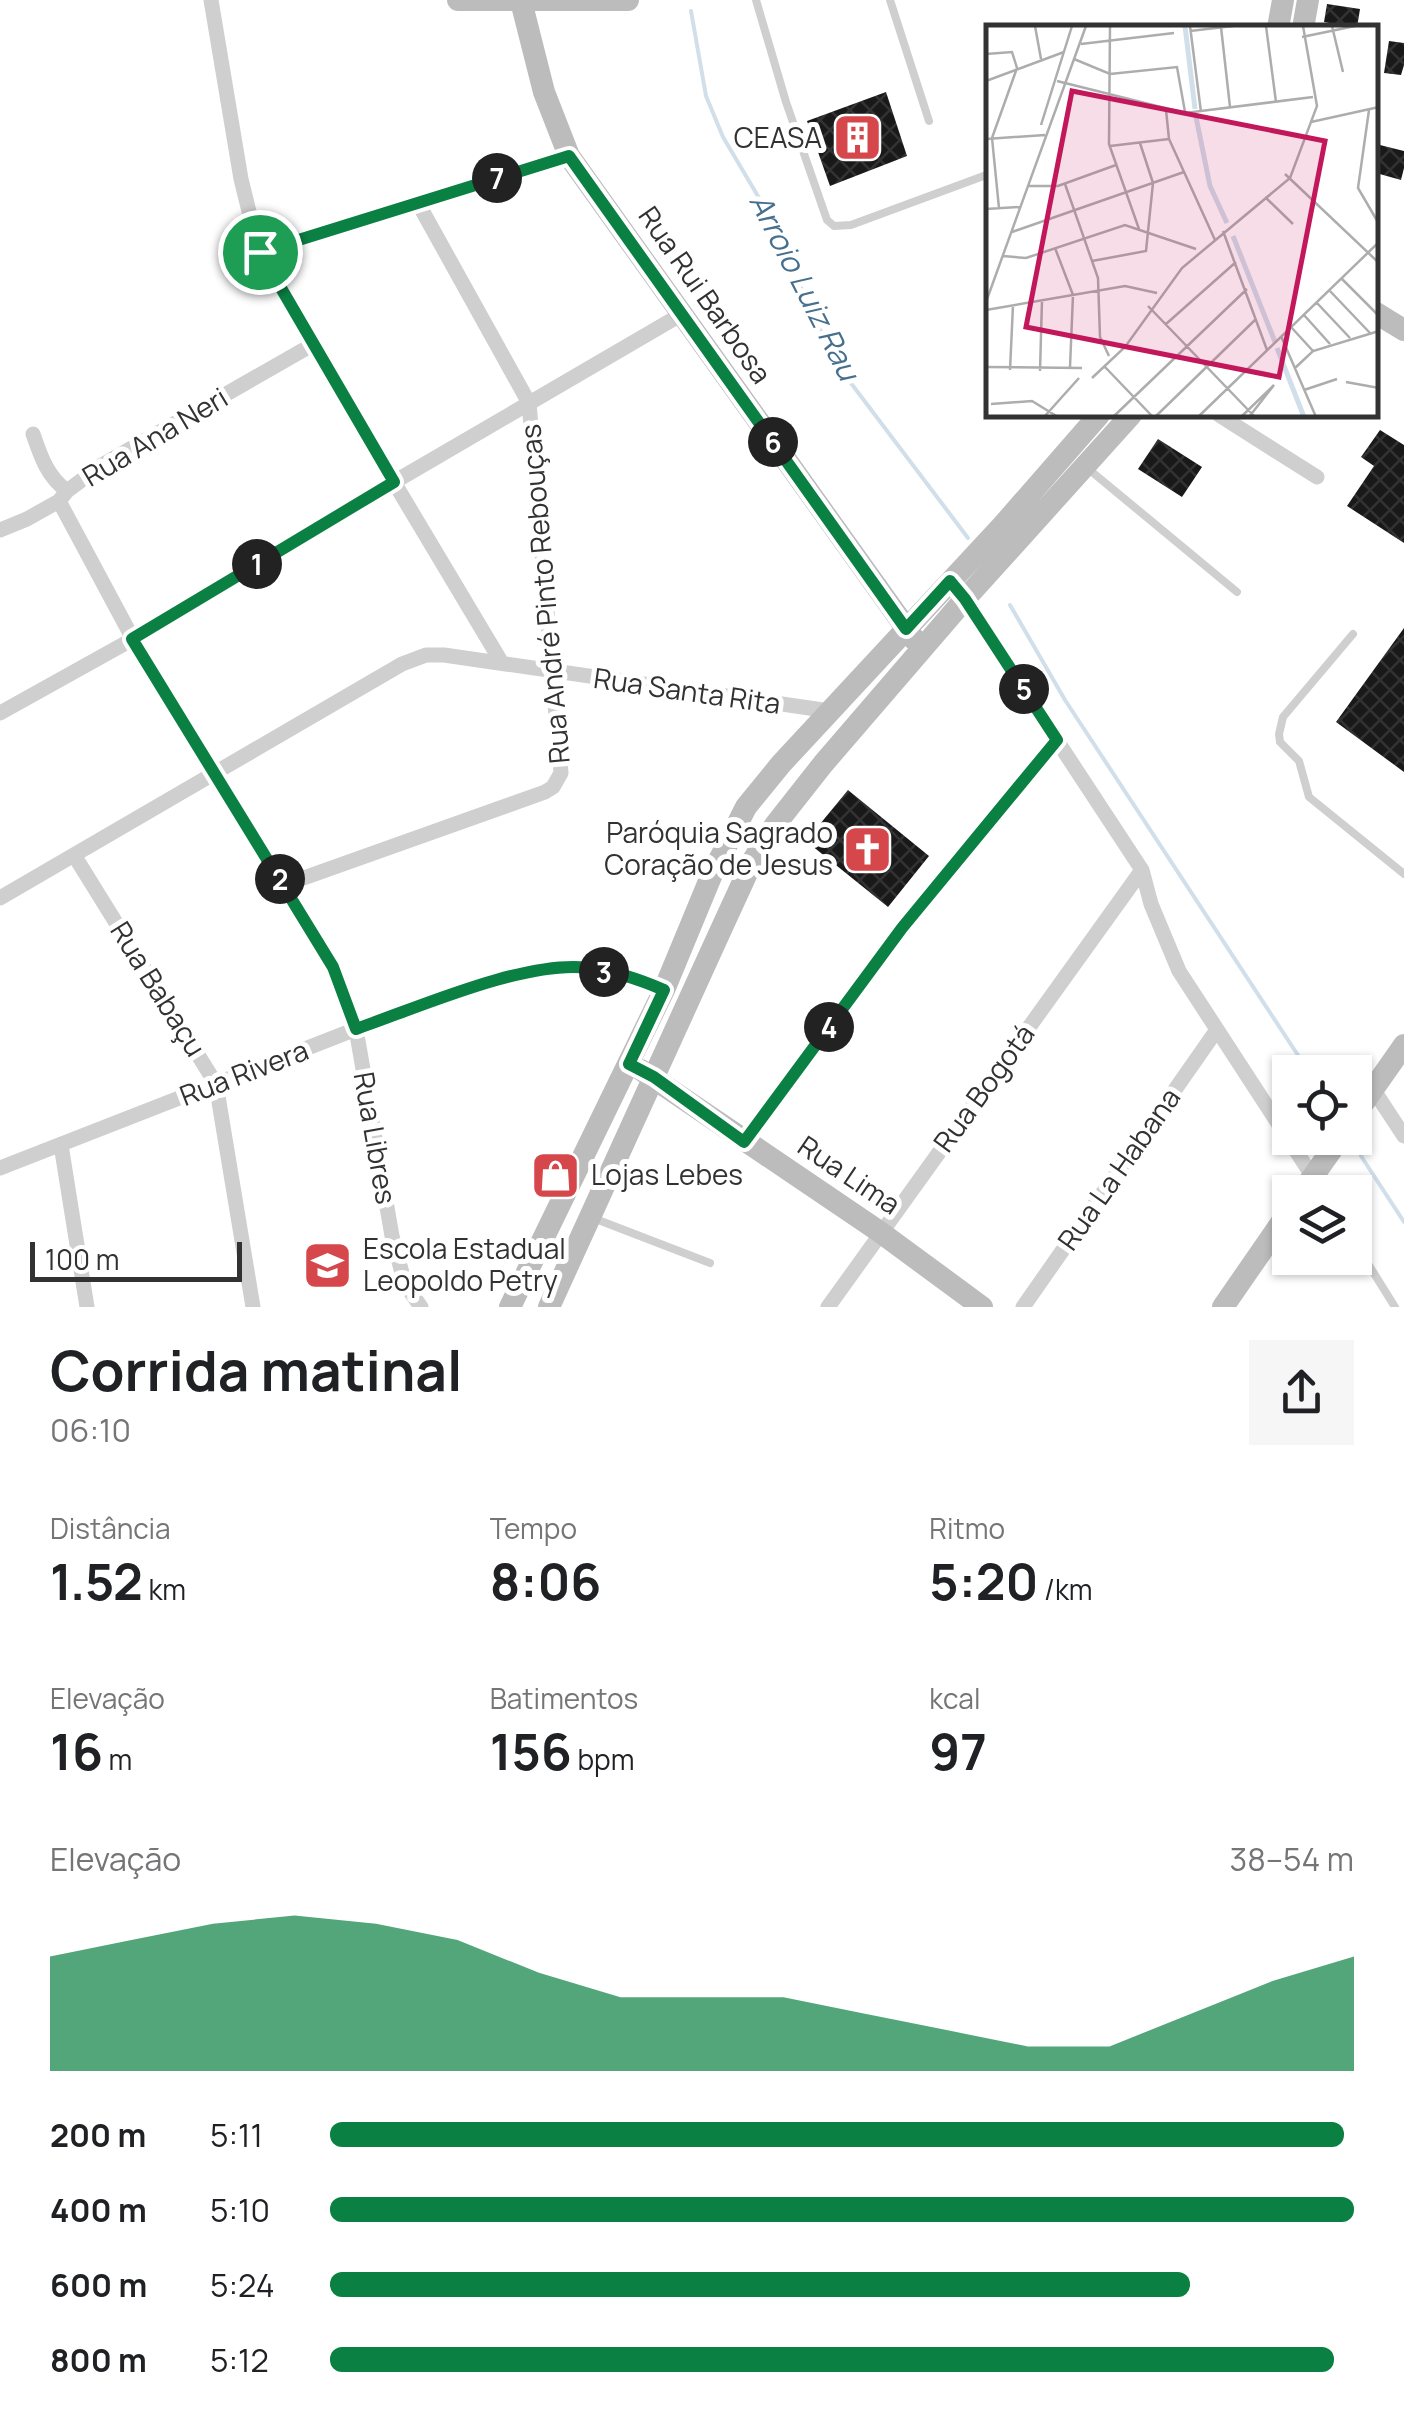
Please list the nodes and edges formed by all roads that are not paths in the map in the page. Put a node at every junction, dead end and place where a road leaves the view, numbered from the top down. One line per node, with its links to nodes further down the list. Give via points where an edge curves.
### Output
1 (211, 0): 16 (street)
2 (458, 0): 9 (main road)
3 (553, 0): 4 (main road); 9 (main road)
4 (628, 0)
5 (756, 0): 14 (lane, via 826,220 851,225)
6 (890, 0): 12 (lane)
7 (1283, 0): 10 (main road)
8 (1308, 0): 11 (main road)
9 (521, 1): 13 (main road, Rua Rui Barbosa)
10 (1279, 25)
11 (1304, 25)
12 (929, 121)
13 (569, 156): 15 (street); 17 (main road, Rua Rui Barbosa)
14 (986, 175)
15 (418, 202): 16 (street); 21 (street, Rua André Pinto Rebouças)
16 (260, 252): 20 (street)
17 (682, 314): 21 (street); 34 (main road, Rua Rui Barbosa)
18 (1379, 315): 19 (main road)
19 (1404, 330)
20 (312, 345): 28 (street); 30 (street, Rua Ana Neri, via 102,465)
21 (529, 403): 28 (street); 39 (street, Rua André Pinto Rebouças)
22 (1097, 418): 29 (main road)
23 (1128, 418): 26 (main road)
24 (1224, 418): 27 (street)
25 (33, 434): 30 (street, Rua Libres)
26 (1084, 466): 29 (main road); 33 (lane)
27 (1317, 477)
28 (394, 482): 36 (street); 38 (street)
29 (1047, 492): 32 (main road)
30 (63, 496): 31 (street, Rua Ana Neri); 36 (street, Rua Libres)
31 (0, 530)
32 (958, 590): 34 (main road); 37 (main road); 42 (street)
33 (1236, 592)
34 (906, 629): 37 (main road, Rua Rui Barbosa); 40 (main road)
35 (1353, 634): 46 (lane, via 1283,717 1280,742 1298,762 1309,797)
36 (132, 639): 41 (street); 43 (street, Rua Libres)
37 (922, 650): 54 (main road, via 775,825)
38 (502, 663): 39 (street, Rua Santa Rita); 43 (street, Rua Santa Rita, via 426,655 402,664)
39 (553, 671): 40 (street, Rua Santa Rita); 47 (street, Rua André Pinto Rebouças, via 561,764 553,786)
40 (830, 711): 49 (main road, via 746,807)
41 (0, 713)
42 (1057, 740): 45 (street); 58 (street, via 902,928)
43 (214, 774): 44 (street); 47 (street, Rua Libres)
44 (74, 855): 48 (street); 55 (street, Rua Babaçu)
45 (1142, 870): 51 (street, via 1179,972); 64 (street, Rua Bogotá)
46 (1404, 874)
47 (284, 885): 50 (street, Rua Libres, via 333,967)
48 (0, 898)
49 (664, 990): 50 (street, Rua Rivera, via 587,967 538,970); 53 (main road)
50 (356, 1029): 55 (street, Rua Rivera); 71 (street, Rua Libres, via 392,1236 405,1284)
51 (1216, 1032): 61 (street); 75 (street, Rua La Habana)
52 (1404, 1045): 56 (main road)
53 (629, 1064): 54 (main road, Rua Lima); 62 (main road)
54 (654, 1077): 58 (main road, Rua Lima); 63 (main road)
55 (216, 1084): 59 (street, Rua Rivera); 70 (street, Rua Babaçu)
56 (1373, 1089): 57 (street)
57 (1404, 1136)
58 (744, 1142): 64 (main road, Rua Lima)
59 (61, 1144): 60 (street, Rua Rivera); 69 (street)
60 (0, 1168)
61 (1305, 1175)
62 (563, 1202): 63 (main road); 68 (main road)
63 (589, 1216): 66 (lane); 72 (main road)
64 (880, 1232): 73 (street, Rua Bogotá); 74 (main road, Rua Lima)
65 (1272, 1236): 76 (main road)
66 (710, 1263)
67 (1372, 1271): 77 (lane)
68 (513, 1301): 72 (main road)
69 (87, 1307)
70 (253, 1307)
71 (421, 1307)
72 (546, 1307)
73 (828, 1307)
74 (982, 1307)
75 (1022, 1307)
76 (1223, 1307)
77 (1395, 1307)

